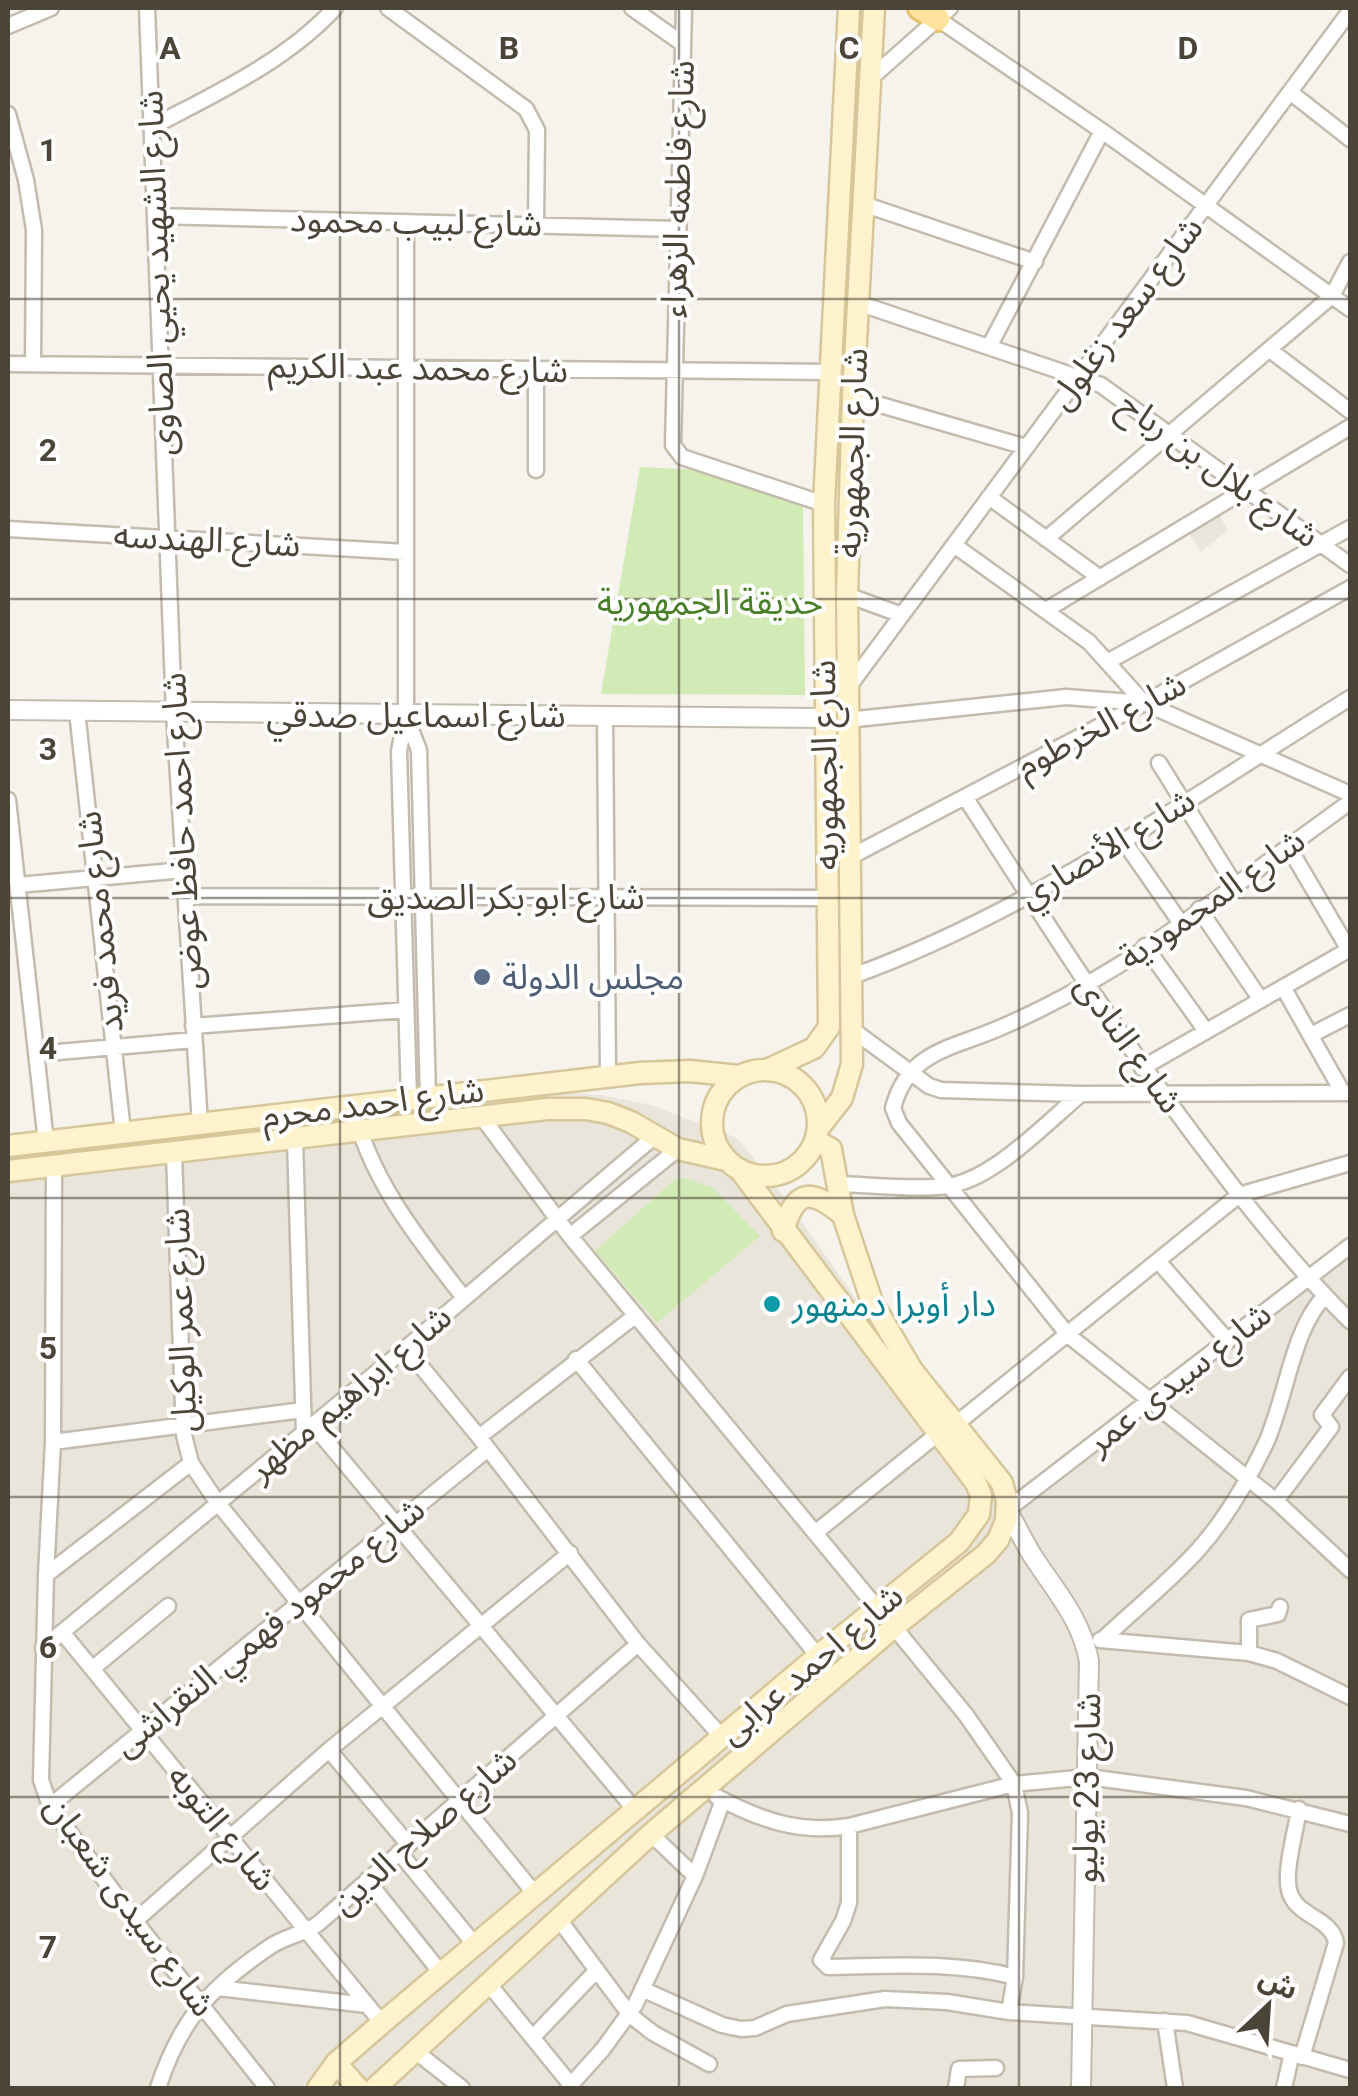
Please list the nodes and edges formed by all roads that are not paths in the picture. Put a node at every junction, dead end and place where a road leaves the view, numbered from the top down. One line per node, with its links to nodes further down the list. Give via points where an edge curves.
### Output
1 (52, 8): 11 (street)
2 (148, 8): 16 (street, شارع الشهيد يحيي الصاوى)
3 (335, 8): 16 (street, via 267,64)
4 (388, 8): 23 (street, via 534,119)
5 (632, 8): 12 (street)
6 (684, 8): 12 (street, شارع فاطمه الزهراء)
7 (849, 8): 38 (main road, شارع الجمهوريه)
8 (874, 8): 13 (main road, شارع الجمهورية)
9 (1350, 11): 14 (street, شارع سعد زغلول)
10 (936, 12): 13 (street); 17 (street)
11 (8, 26)
12 (683, 44): 24 (street, شارع فاطمه الزهراء)
13 (871, 78): 19 (main road, شارع الجمهورية)
14 (1290, 92): 18 (street); 20 (street, شارع سعد زغلول)
15 (8, 114): 33 (street, via 32,218)
16 (152, 126): 21 (street, شارع الشهيد يحيي الصاوى)
17 (1102, 132): 20 (street); 25 (street)
18 (1350, 140)
19 (863, 204): 25 (street); 28 (main road, شارع الجمهورية)
20 (1206, 206): 27 (street); 39 (street, شارع سعد زغلول)
21 (155, 216): 22 (street, شارع لبيب محمود); 34 (street, شارع الشهيد يحيي الصاوى)
22 (406, 222): 23 (street, شارع لبيب محمود); 35 (street)
23 (536, 225): 24 (street, شارع لبيب محمود)
24 (677, 228): 37 (street, شارع فاطمه الزهراء)
25 (1035, 262): 30 (street)
26 (1350, 262): 27 (street)
27 (1332, 296): 29 (street); 31 (street)
28 (858, 302): 30 (street, شارع بلال بن رباح); 40 (main road, شارع الجمهورية)
29 (1350, 309)
30 (989, 347): 39 (street, شارع بلال بن رباح)
31 (1270, 350): 41 (street); 43 (street)
32 (8, 364): 33 (street, شارع محمد عبد الكريم)
33 (33, 364): 34 (street, شارع محمد عبد الكريم)
34 (160, 365): 35 (street, شارع محمد عبد الكريم); 51 (street, شارع الشهيد يحيي الصاوى)
35 (406, 368): 36 (street, شارع محمد عبد الكريم); 55 (street)
36 (536, 369): 37 (street, شارع محمد عبد الكريم); 45 (street)
37 (673, 370): 38 (street, شارع محمد عبد الكريم); 48 (street, شارع فاطمه الزهراء, via 673,444 682,457)
38 (829, 372): 48 (main road, شارع الجمهوريه)
39 (1078, 378): 43 (street, شارع بلال بن رباح, via 1101,385); 44 (street, شارع سعد زغلول)
40 (852, 398): 44 (street); 59 (main road, شارع الجمهورية)
41 (1350, 412)
42 (1350, 428): 46 (street)
43 (1170, 434): 46 (street, شارع بلال بن رباح); 52 (street)
44 (1026, 447): 47 (street, شارع سعد زغلول)
45 (536, 470)
46 (1248, 490): 54 (street, شارع بلال بن رباح); 57 (street)
47 (989, 498): 52 (street); 53 (street, شارع سعد زغلول)
48 (824, 504): 71 (main road, شارع الجمهوريه)
49 (1350, 528): 54 (street)
50 (8, 529): 51 (street, شارع الهندسه)
51 (167, 538): 55 (street, شارع الهندسه); 68 (street, شارع احمد حافظ عوض)
52 (1046, 540): 57 (street)
53 (954, 545): 60 (street); 61 (street, شارع سعد زغلول)
54 (1321, 545): 56 (street, شارع بلال بن رباح); 62 (street)
55 (406, 552): 69 (street)
56 (1350, 565)
57 (1100, 578): 60 (street)
58 (1350, 588): 65 (street, شارع الخرطوم)
59 (847, 595): 61 (street); 63 (main road, شارع الجمهورية)
60 (1046, 610): 62 (street)
61 (902, 615): 63 (street, شارع سعد زغلول)
62 (1109, 661): 65 (street)
63 (847, 689): 72 (main road, شارع الجمهورية)
64 (1350, 698): 73 (street, شارع الأنصاري)
65 (1144, 703): 72 (street, via 1066,697); 73 (street); 76 (street, شارع الخرطوم)
66 (8, 710): 67 (street, شارع اسماعيل صدقي)
67 (77, 711): 68 (street, شارع اسماعيل صدقي); 84 (street, شارع محمد فريد)
68 (174, 713): 69 (street, شارع اسماعيل صدقي); 83 (street, شارع احمد حافظ عوض)
69 (406, 716): 70 (street, شارع اسماعيل صدقي); 88 (street, via 399,746); 89 (street, via 419,750)
70 (605, 716): 71 (street, شارع اسماعيل صدقي); 90 (street)
71 (825, 718): 91 (main road, شارع الجمهوريه)
72 (847, 720): 82 (main road, شارع الجمهورية)
73 (1258, 756): 75 (street); 78 (street, شارع الأنصاري)
74 (1159, 764): 78 (street)
75 (1350, 794)
76 (965, 797): 82 (street, شارع الخرطوم); 92 (street, شارع النادى)
77 (8, 800): 85 (street)
78 (1183, 802): 80 (street, شارع الأنصاري); 86 (street)
79 (1350, 802): 81 (street, شارع المحمودية)
80 (1123, 840): 92 (street, شارع الأنصاري); 94 (street)
81 (1288, 846): 86 (street, شارع المحمودية); 96 (street)
82 (850, 858): 97 (main road, شارع الجمهورية)
83 (184, 870): 84 (street); 87 (street, شارع احمد حافظ عوض)
84 (95, 878): 85 (street); 107 (street, شارع محمد فريد)
85 (18, 885): 108 (street)
86 (1234, 885): 93 (street, شارع المحمودية)
87 (185, 896): 88 (street, شارع ابو بكر الصديق); 105 (street, شارع احمد حافظ عوض)
88 (403, 897): 89 (street, شارع ابو بكر الصديق); 101 (street)
89 (422, 897): 90 (street, شارع ابو بكر الصديق); 117 (street)
90 (606, 898): 91 (street, شارع ابو بكر الصديق); 112 (street)
91 (827, 898): 110 (main road, شارع الجمهوريه, via 826,1035)
92 (1030, 898): 97 (street, شارع الأنصاري); 98 (street, شارع النادى)
93 (1199, 909): 94 (street, شارع المحمودية); 100 (street)
94 (1180, 922): 95 (street, شارع المحمودية)
95 (1145, 946): 98 (street, شارع المحمودية); 104 (street)
96 (1350, 949): 99 (street)
97 (852, 976): 103 (main road, شارع الجمهورية)
98 (1088, 985): 109 (street, شارع النادى); 111 (street, شارع المحمودية, via 1002,1028 934,1052)
99 (1283, 987): 100 (street); 106 (street)
100 (1261, 1000): 104 (street)
101 (406, 1010): 105 (street); 117 (street)
102 (1350, 1016): 106 (street)
103 (854, 1031): 111 (street); 123 (main road, شارع الجمهورية, via 847,1088)
104 (1206, 1031): 109 (street)
105 (194, 1033): 107 (street); 120 (street, شارع احمد حافظ عوض)
106 (1311, 1035): 114 (street)
107 (114, 1047): 108 (street); 121 (street, شارع محمد فريد)
108 (36, 1054): 125 (street)
109 (1142, 1068): 116 (street, شارع النادى)
110 (770, 1070): 113 (main road); 123 (main road, via 806,1089)
111 (910, 1071): 115 (street, via 941,1090); 136 (street, via 894,1114)
112 (608, 1076): 113 (main road, شارع احمد محرم); 117 (main road, شارع احمد محرم)
113 (738, 1076): 131 (main road, via 716,1099 712,1115 712,1132)
114 (1347, 1093): 116 (street)
115 (1082, 1094): 116 (street); 136 (street, via 984,1172)
116 (1161, 1094): 137 (street, شارع النادى)
117 (418, 1098): 118 (main road, شارع احمد محرم)
118 (353, 1106): 120 (main road, شارع احمد محرم); 122 (street)
119 (482, 1117): 122 (main road, شارع احمد محرم); 126 (main road, شارع احمد محرم, via 586,1109 631,1122); 139 (street)
120 (200, 1124): 121 (main road, شارع احمد محرم)
121 (123, 1132): 125 (main road, شارع احمد محرم)
122 (359, 1132): 124 (main road, شارع احمد محرم); 146 (street, via 405,1219)
123 (817, 1135): 131 (main road, via 808,1154 784,1173 770,1176); 135 (main road, شارع احمد عرابى, via 831,1149)
124 (296, 1141): 129 (main road, شارع احمد محرم); 155 (street)
125 (46, 1142): 127 (main road, شارع احمد محرم)
126 (647, 1143): 128 (main road, شارع احمد محرم); 133 (street); 139 (street, شارع ابراهيم مظهر)
127 (8, 1146)
128 (678, 1148): 131 (main road, شارع احمد محرم); 133 (street)
129 (174, 1154): 132 (main road, شارع احمد محرم); 156 (street, شارع عمر الوكيل)
130 (1350, 1163): 137 (street)
131 (733, 1165): 140 (main road, شارع احمد عرابى)
132 (54, 1166): 134 (main road, شارع احمد محرم); 159 (street, شارع سيدى شعبان)
133 (655, 1166): 141 (street)
134 (8, 1171)
135 (838, 1184): 136 (street); 138 (main road, شارع احمد عرابى)
136 (949, 1186): 149 (street)
137 (1239, 1195): 143 (street); 144 (street, شارع النادى)
138 (843, 1215): 140 (main road, via 818,1196 802,1197); 157 (main road, شارع احمد عرابى, via 890,1337)
139 (558, 1218): 141 (street); 146 (street, شارع ابراهيم مظهر)
140 (783, 1231): 157 (main road, شارع احمد عرابى)
141 (570, 1236): 147 (street)
142 (1350, 1246): 144 (street, شارع سيدى عمر)
143 (1158, 1261): 149 (street); 150 (street)
144 (1308, 1279): 145 (street, شارع النادى); 150 (street, شارع سيدى عمر)
145 (1324, 1296): 148 (street, شارع النادى); 162 (street, via 1304,1326 1276,1420)
146 (464, 1298): 151 (street, شارع ابراهيم مظهر)
147 (635, 1316): 152 (street, شارع محمود فهمي النقراشى); 167 (street)
148 (1350, 1320)
149 (1068, 1335): 154 (street); 157 (street)
150 (1228, 1341): 154 (street, شارع سيدى عمر)
151 (406, 1348): 158 (street, شارع ابراهيم مظهر); 160 (street)
152 (576, 1359): 160 (street, شارع محمود فهمي النقراشى); 182 (street)
153 (1350, 1376): 163 (street, via 1322,1415 1331,1427)
154 (1149, 1402): 162 (street); 165 (street, شارع سيدى عمر)
155 (303, 1410): 156 (street); 158 (street)
156 (184, 1426): 159 (street); 161 (street, شارع عمر الوكيل)
157 (948, 1428): 165 (main road, شارع احمد عرابى, via 998,1475); 167 (street); 174 (main road, شارع احمد عرابى, via 978,1489 979,1514 959,1542)
158 (308, 1429): 164 (street, شارع ابراهيم مظهر); 166 (street)
159 (53, 1442): 170 (street, شارع سيدى شعبان)
160 (483, 1443): 166 (street, شارع محمود فهمي النقراشى); 168 (street)
161 (191, 1462): 164 (street, شارع عمر الوكيل); 170 (street)
162 (1246, 1478): 163 (street); 178 (street, via 1196,1552)
163 (1276, 1500): 169 (street)
164 (217, 1502): 171 (street, شارع عمر الوكيل); 177 (street, شارع ابراهيم مظهر)
165 (1007, 1510): 176 (main road, شارع احمد عرابى, via 986,1554); 178 (street, شارع 23 يوليو)
166 (395, 1525): 171 (street, شارع محمود فهمي النقراشى); 175 (street)
167 (815, 1533): 174 (street)
168 (570, 1554): 175 (street); 179 (street)
169 (1350, 1570)
170 (46, 1575): 180 (street, شارع سيدى شعبان)
171 (299, 1603): 185 (street, شارع عمر الوكيل); 187 (street, شارع محمود فهمي النقراشى)
172 (168, 1606): 183 (street)
173 (1280, 1607): 181 (street, via 1279,1613 1249,1620)
174 (877, 1608): 182 (main road, شارع احمد عرابى)
175 (480, 1626): 185 (street); 186 (street)
176 (894, 1627): 191 (street); 192 (main road, شارع احمد عرابى)
177 (62, 1632): 180 (street, شارع ابراهيم مظهر); 183 (street, شارع التوبه)
178 (1093, 1640): 181 (street); 190 (street, شارع 23 يوليو)
179 (638, 1644): 186 (street, شارع صلاح الدين); 188 (street)
180 (44, 1648): 195 (street, شارع سيدى شعبان, via 40,1780)
181 (1249, 1653): 184 (street)
182 (818, 1656): 188 (main road, شارع احمد عرابى)
183 (92, 1669): 187 (street, شارع التوبه)
184 (1350, 1697)
185 (383, 1706): 189 (street); 193 (street, شارع عمر الوكيل)
186 (554, 1716): 193 (street, شارع صلاح الدين); 197 (street)
187 (143, 1730): 195 (street, شارع محمود فهمي النقراشى); 201 (street, شارع التوبه)
188 (722, 1737): 197 (main road, شارع احمد عرابى)
189 (330, 1750): 201 (street); 202 (street)
190 (1088, 1778): 191 (street); 196 (street); 220 (street, شارع 23 يوليو)
191 (1014, 1784): 199 (street); 212 (street, via 1020,1812)
192 (704, 1789): 194 (street); 200 (main road, شارع احمد عرابى)
193 (459, 1800): 202 (street, شارع صلاح الدين); 205 (street, شارع عمر الوكيل)
194 (723, 1800): 199 (street, via 794,1828); 203 (street)
195 (50, 1806): 207 (street, شارع سيدى شعبان)
196 (1299, 1809): 198 (street); 225 (street, via 1288,1886 1298,1907 1330,1929 1336,1943)
197 (635, 1810): 205 (main road, شارع احمد عرابى)
198 (1350, 1824)
199 (849, 1826): 212 (street, via 850,1902 822,1956 824,1966 937,1966)
200 (650, 1834): 203 (street); 206 (main road, شارع احمد عرابى)
201 (229, 1836): 207 (street); 208 (street, شارع التوبه)
202 (403, 1848): 204 (street, شارع صلاح الدين); 209 (street)
203 (695, 1876): 215 (street)
204 (367, 1880): 208 (street, شارع صلاح الدين); 211 (street)
205 (536, 1894): 209 (main road, شارع احمد عرابى)
206 (558, 1918): 210 (street); 213 (main road, شارع احمد عرابى)
207 (134, 1921): 216 (street, شارع سيدى شعبان)
208 (307, 1932): 214 (street, شارع صلاح الدين, via 271,1946); 217 (street, شارع التوبه)
209 (474, 1945): 211 (main road, شارع احمد عرابى)
210 (596, 1970): 219 (street); 223 (street)
211 (441, 1973): 222 (main road, شارع احمد عرابى)
212 (1014, 1977): 218 (street)
213 (488, 1983): 223 (street); 224 (main road, شارع احمد عرابى)
214 (218, 1988): 216 (street, شارع صلاح الدين); 217 (street)
215 (642, 1990): 218 (street, via 741,2029 788,2014 885,1999); 219 (street)
216 (200, 2003): 231 (street, شارع صلاح الدين, via 178,2036); 232 (street, شارع سيدى شعبان)
217 (367, 2004): 222 (street, شارع التوبه)
218 (1010, 2012): 220 (street)
219 (630, 2015): 227 (street); 230 (street)
220 (1082, 2016): 221 (street); 238 (street, شارع 23 يوليو)
221 (1165, 2020): 225 (street); 239 (street)
222 (382, 2023): 226 (main road, شارع احمد عرابى)
223 (534, 2036): 230 (street)
224 (416, 2051): 235 (main road, شارع احمد عرابى); 236 (street)
225 (1297, 2055): 229 (street); 240 (street)
226 (336, 2063): 233 (main road, شارع احمد عرابى); 234 (main road)
227 (710, 2064)
228 (996, 2068): 237 (street, via 959,2068)
229 (1350, 2070)
230 (570, 2087)
231 (158, 2088)
232 (267, 2088)
233 (318, 2088)
234 (358, 2088)
235 (376, 2088)
236 (462, 2088)
237 (956, 2088)
238 (1081, 2088)
239 (1175, 2088)
240 (1284, 2088)

